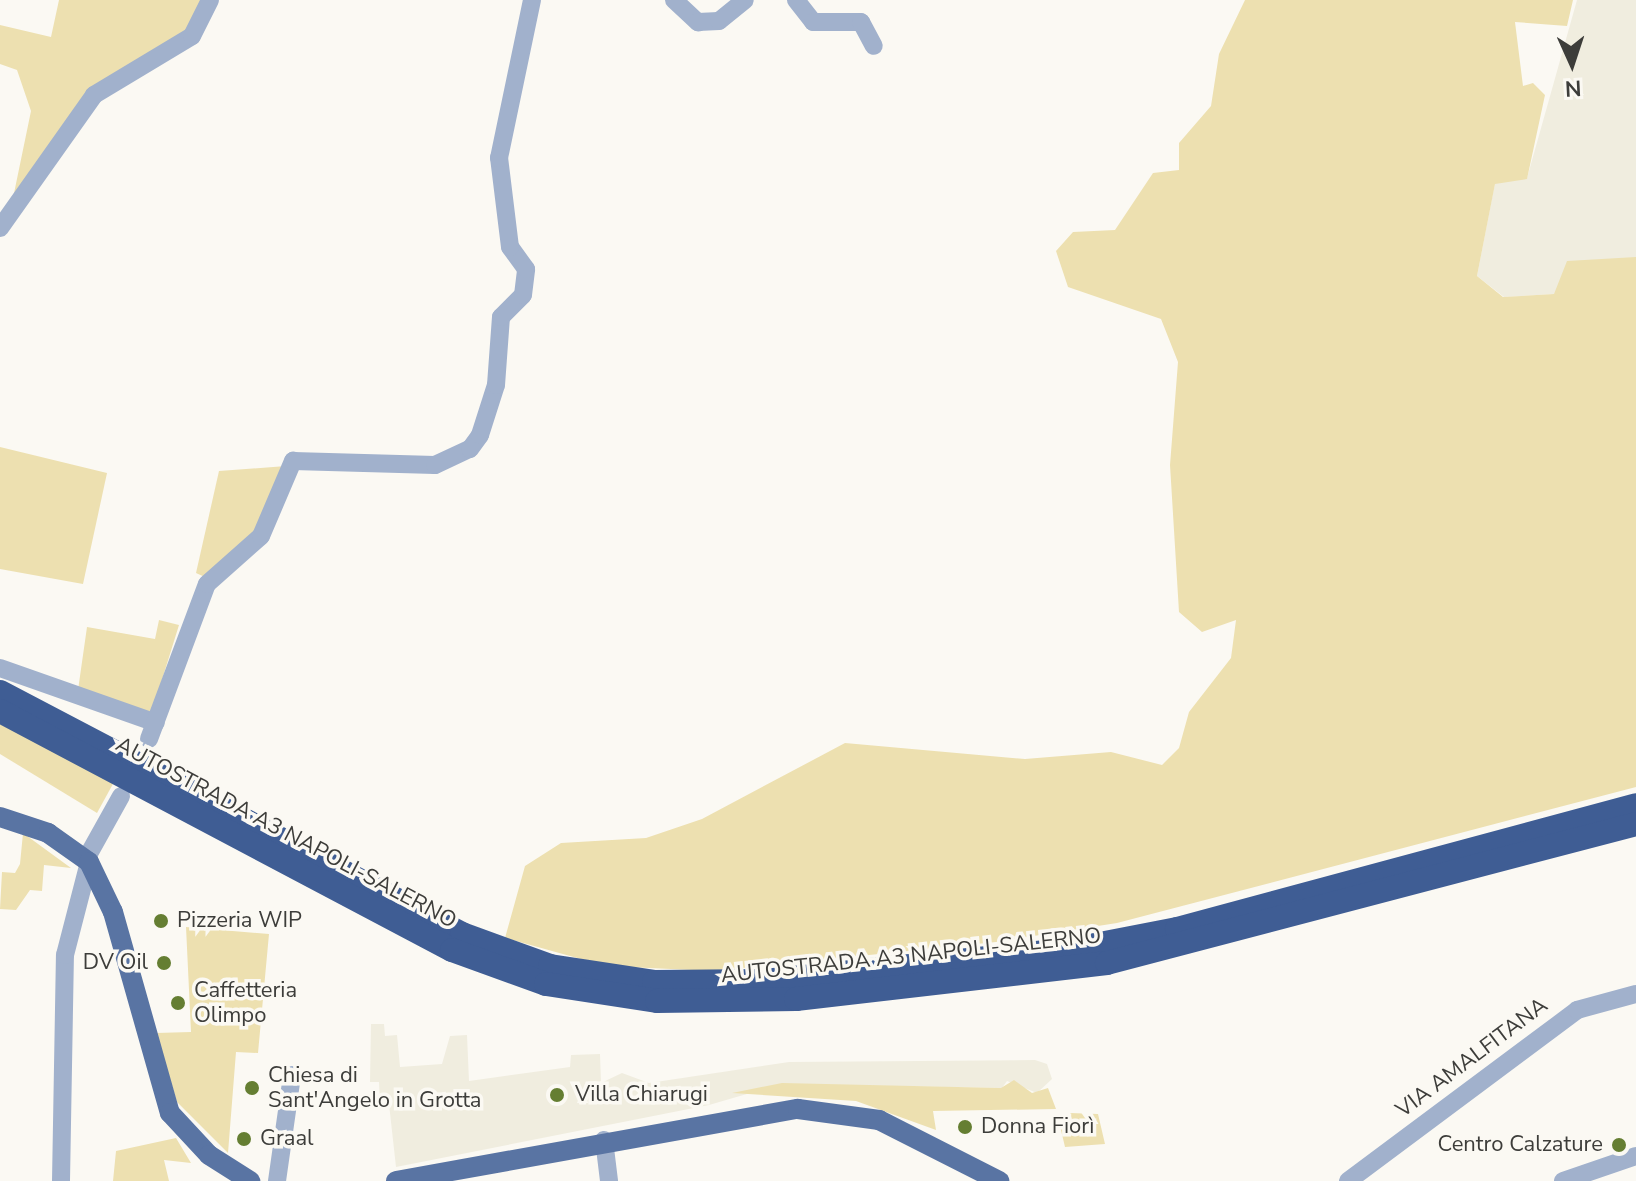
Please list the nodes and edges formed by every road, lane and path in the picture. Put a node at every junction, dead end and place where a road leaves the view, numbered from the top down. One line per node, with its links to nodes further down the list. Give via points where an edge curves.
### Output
1 (210, 0): 7 (street, via 192,36 94,95)
2 (532, 0): 8 (street, via 499,158 510,247 526,269 523,295 501,317 496,385 470,449 435,465 293,461 261,536 207,584 152,731)
3 (674, 0): 4 (street, via 698,22 719,21)
4 (745, 0)
5 (796, 0): 6 (street, via 813,22 861,22)
6 (874, 46)
7 (0, 228)
8 (0, 668)
9 (0, 692): 12 (highway, AUTOSTRADA A3 NAPOLI-SALERNO, via 462,934 550,966 654,982 793,979 1101,944)
10 (0, 711): 14 (highway, AUTOSTRADA A3 NAPOLI-SALERNO, via 452,950 546,984 647,1001 796,999 1107,963)
11 (121, 796): 15 (street)
12 (1636, 805)
13 (0, 817): 15 (main road, via 48,833)
14 (1636, 824)
15 (87, 860): 20 (main road, via 113,912 158,1088 185,1134); 21 (street, via 65,955)
16 (1636, 994): 26 (street, VIA AMALFITANA, via 1577,1010)
17 (292, 1075): 22 (street)
18 (604, 1140): 23 (main road); 24 (street); 25 (main road, via 762,1111 846,1113 921,1136)
19 (1636, 1156): 27 (street)
20 (238, 1179)
21 (61, 1181)
22 (277, 1181)
23 (396, 1181)
24 (609, 1181)
25 (999, 1181)
26 (1348, 1181)
27 (1563, 1181)

